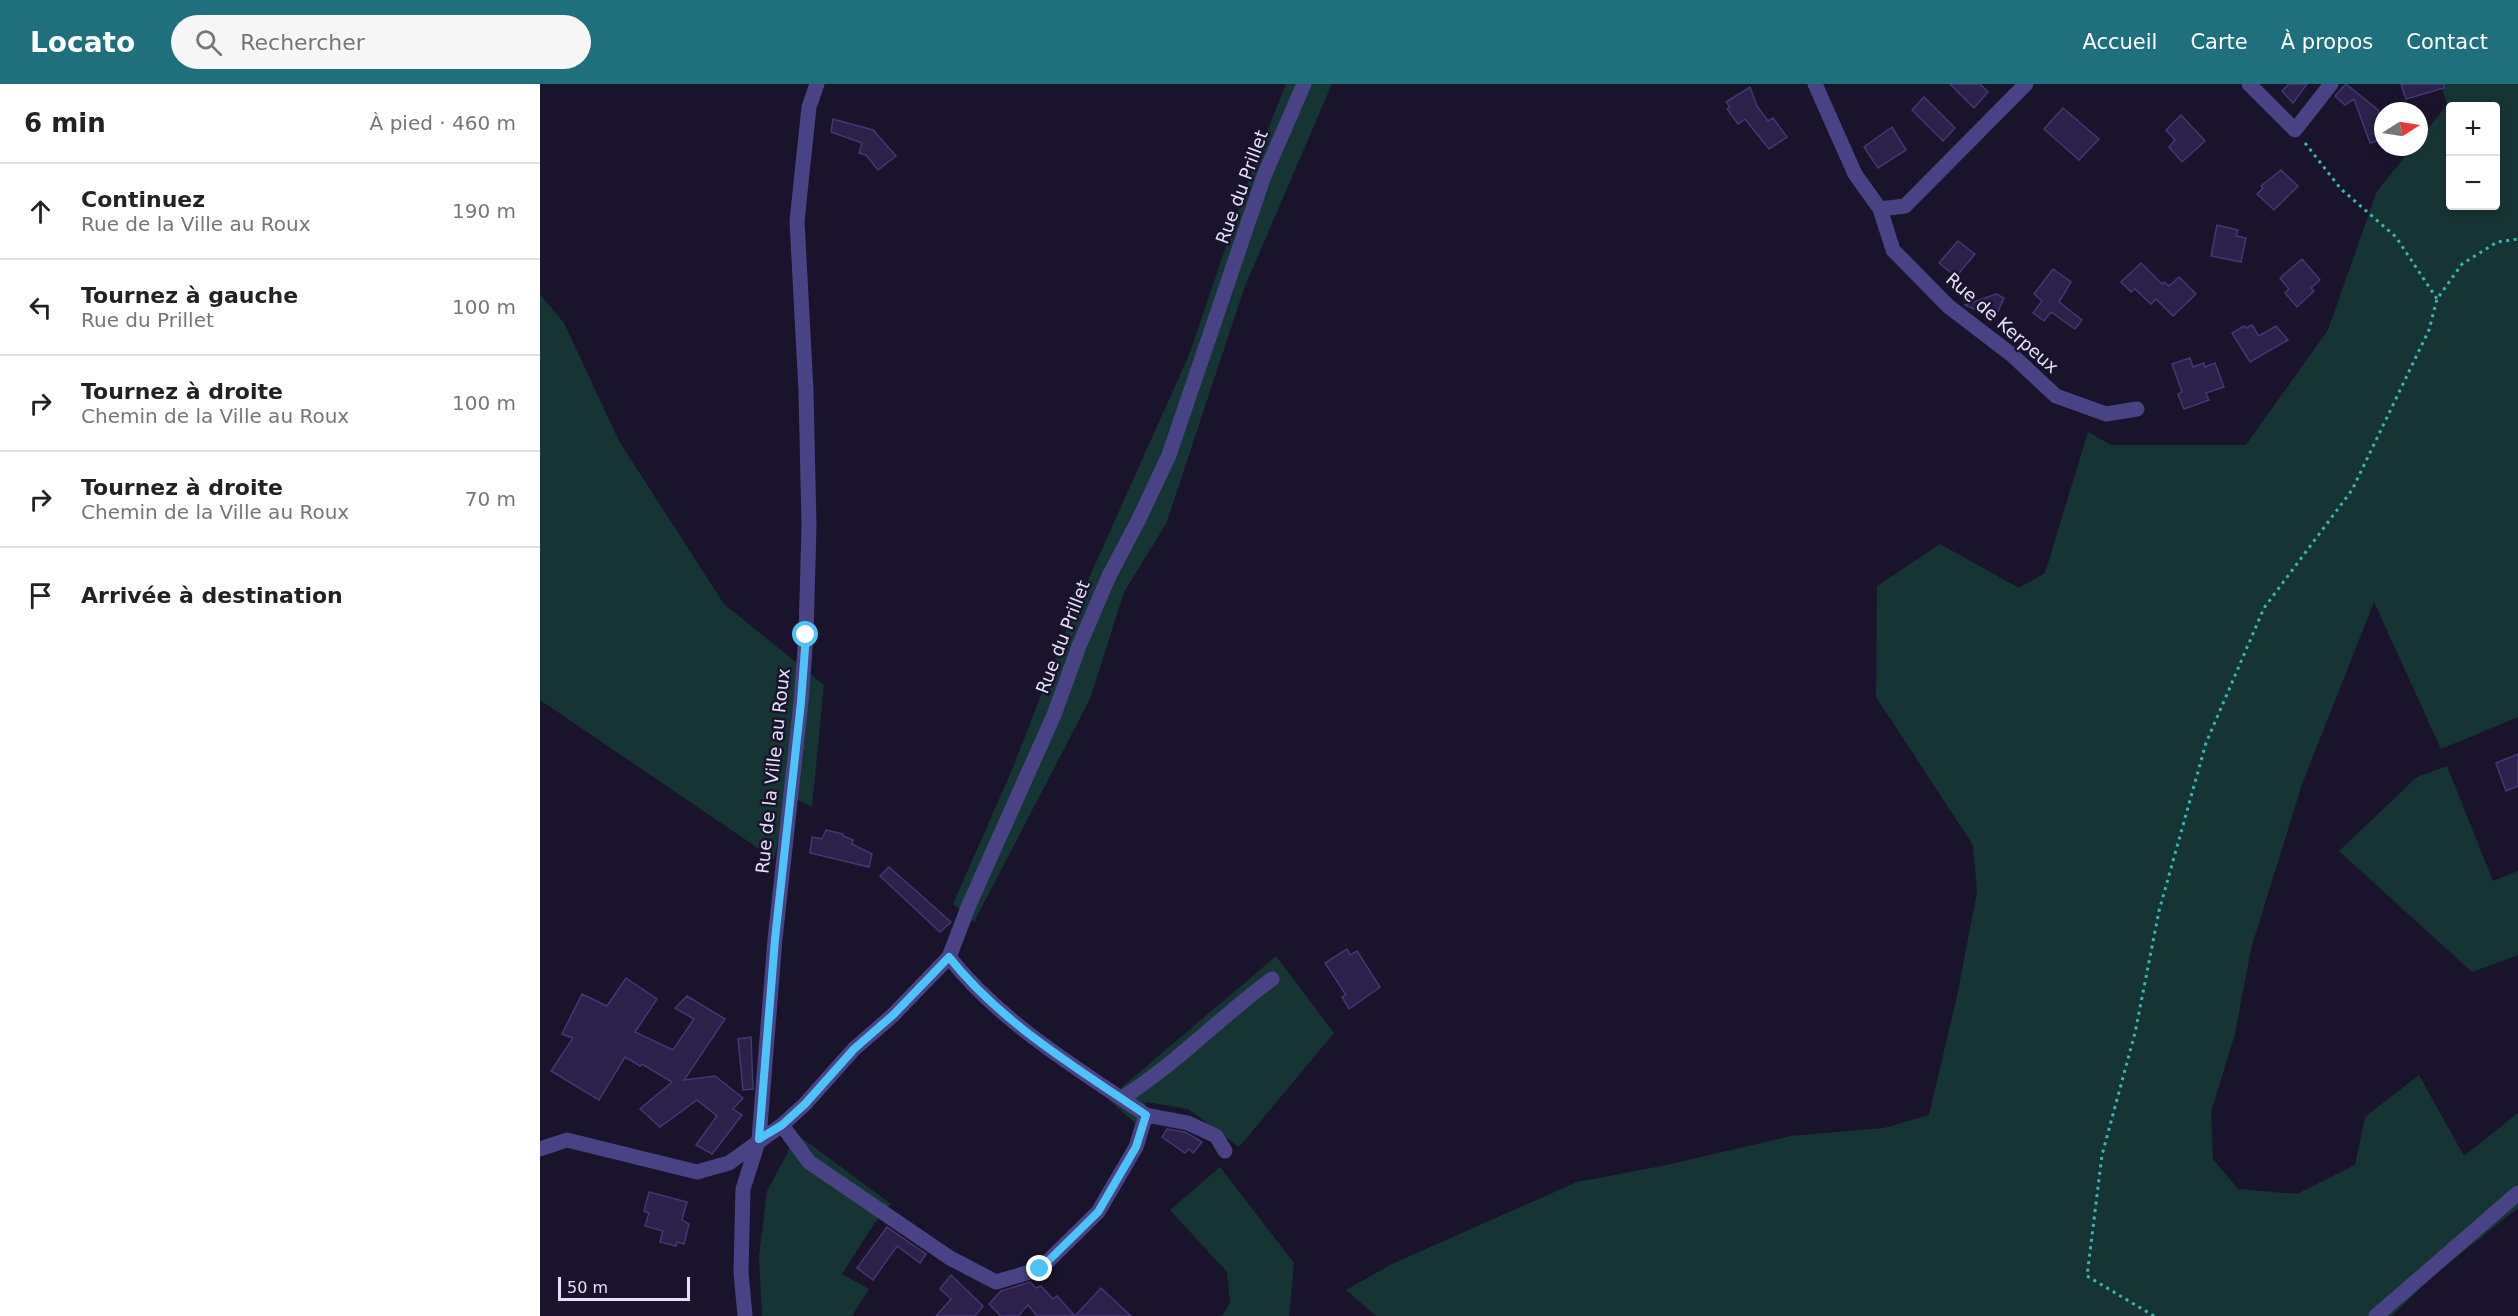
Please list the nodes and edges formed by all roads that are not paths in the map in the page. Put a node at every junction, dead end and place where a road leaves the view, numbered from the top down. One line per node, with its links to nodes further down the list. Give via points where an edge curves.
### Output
1 (817, 84): 14 (street, Rue de la Ville au Roux, via 809,107 797,221 809,526 806,635)
2 (1304, 84): 9 (street, Rue du Prillet, via 1264,176 1169,455 1109,576 1054,715)
3 (1815, 84): 7 (street, Rue de Kerpeux, via 1855,174)
4 (2026, 84): 7 (street, via 1905,206)
5 (2249, 84): 6 (street, via 2295,130)
6 (2331, 84)
7 (1880, 209): 8 (street, Rue de Kerpeux, via 1893,250 1948,306 2012,355 2056,396 2106,414)
8 (2138, 409)
9 (949, 957): 11 (street, via 970,984 1012,1020); 13 (street, Rue du Prillet)
10 (1272, 979): 11 (street, via 1147,1082)
11 (1122, 1098): 12 (street)
12 (1146, 1115): 13 (street, via 1136,1147 1098,1212 1040,1269 996,1282 950,1258 810,1162); 16 (street, via 1207,1131 1216,1136)
13 (782, 1125): 14 (street, Rue du Prillet)
14 (759, 1139): 15 (street, Rue du Prillet, via 729,1162 697,1172 567,1140); 18 (street, Rue de la Ville au Roux, via 744,1190 741,1272)
15 (540, 1149)
16 (1225, 1151)
17 (2518, 1193): 19 (street)
18 (745, 1316)
19 (2376, 1316)

